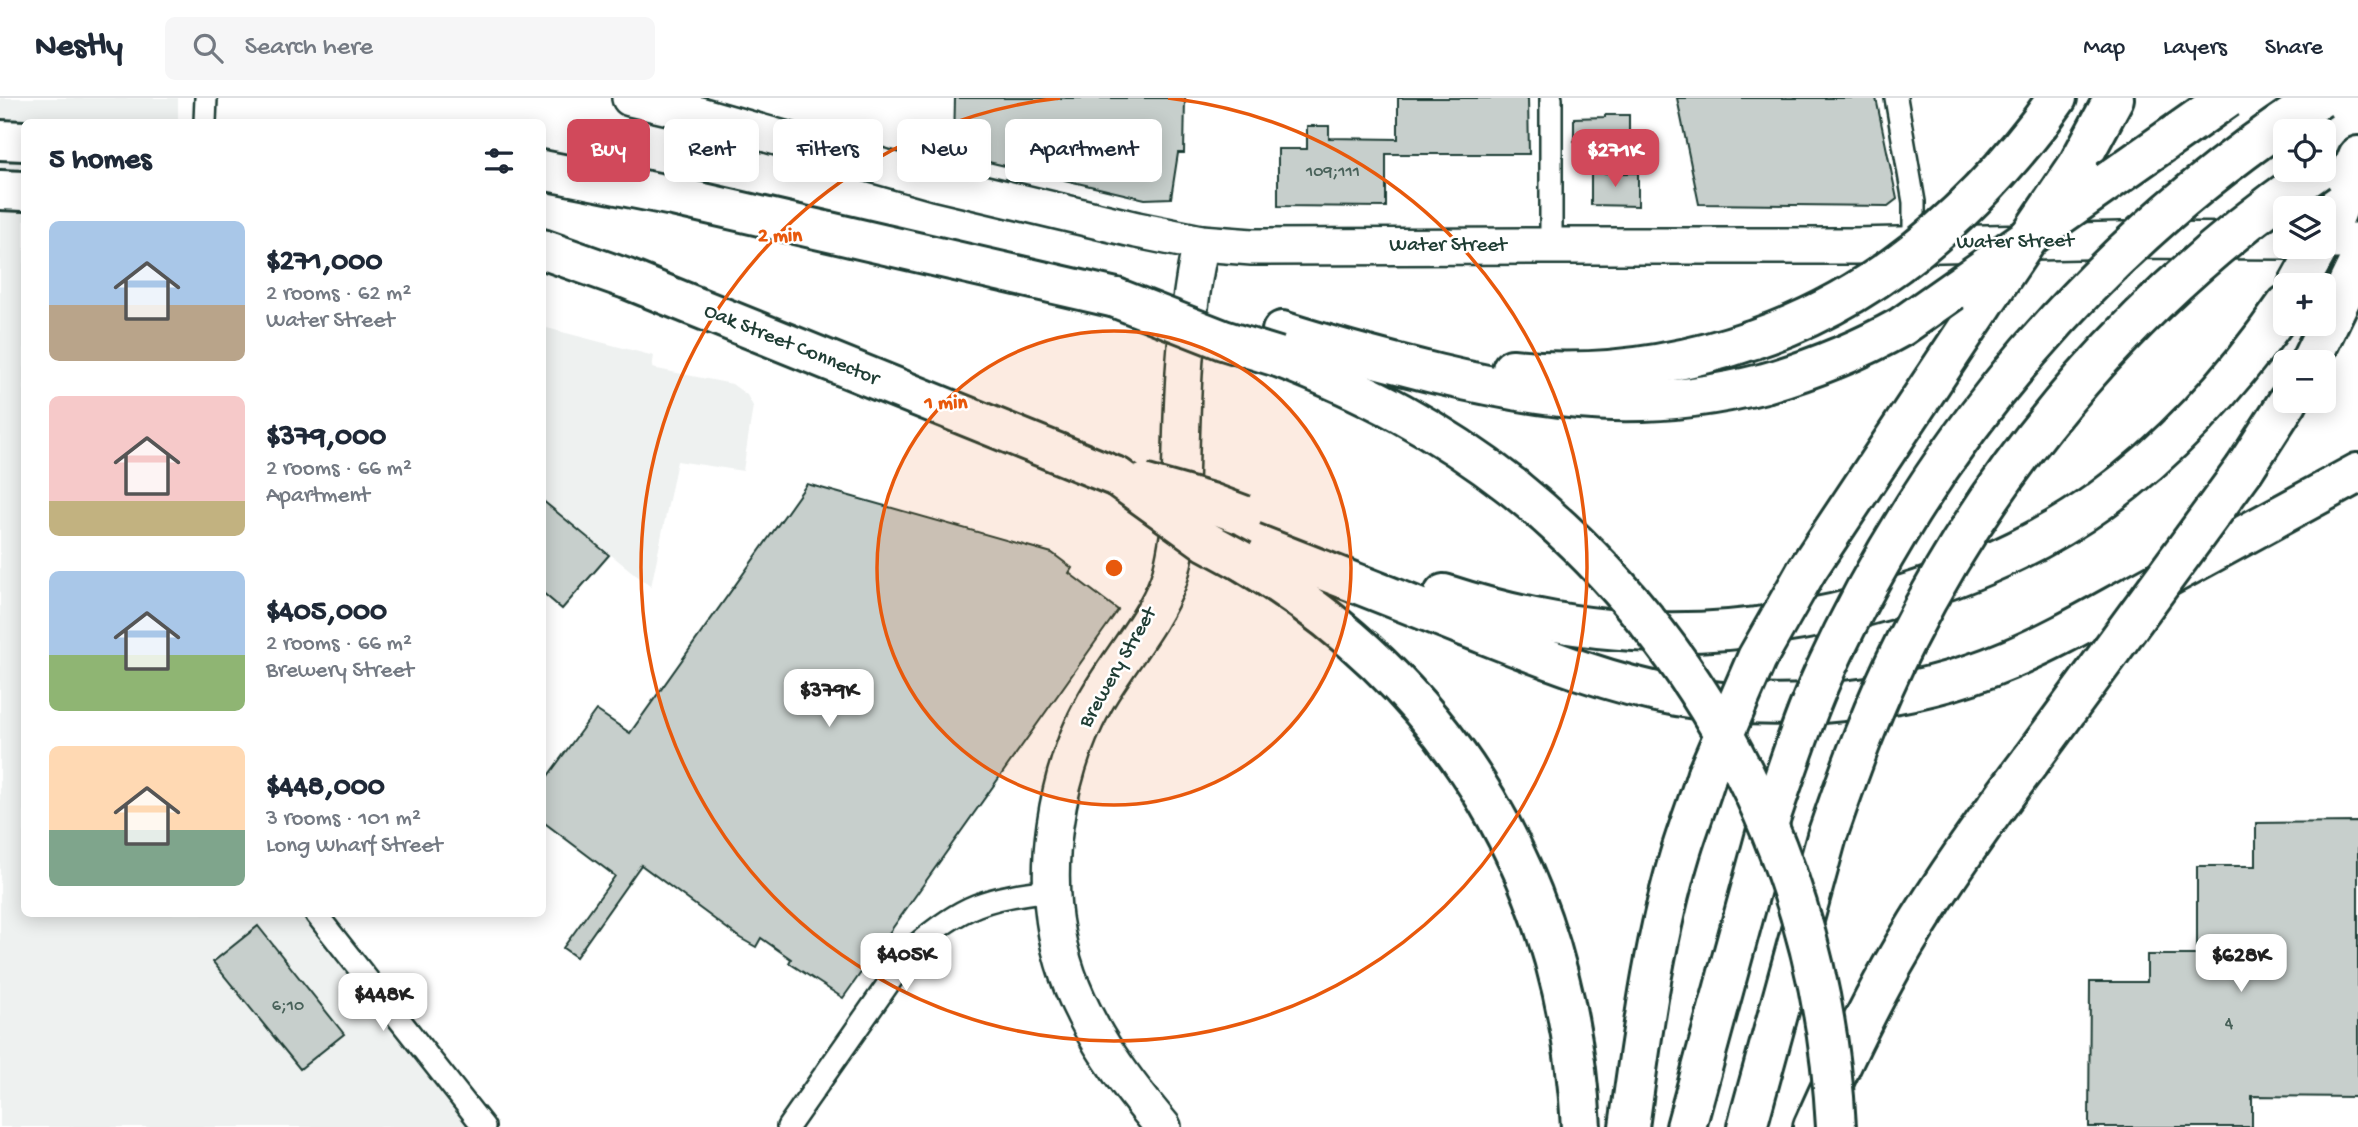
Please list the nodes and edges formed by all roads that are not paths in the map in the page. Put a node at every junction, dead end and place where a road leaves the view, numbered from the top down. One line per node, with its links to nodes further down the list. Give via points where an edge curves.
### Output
1 (206, 98): 9 (street)
2 (630, 98): 23 (main road, Water Street, via 935,182)
3 (1551, 98): 25 (street)
4 (1895, 98): 24 (street, via 1914,202)
5 (2114, 98): 40 (highway, bridge, via 2078,165 1807,570 1757,658 1707,774 1681,852 1648,1004)
6 (2227, 98): 29 (highway, bridge, via 1901,327 1835,360 1765,383 1661,401 1553,398 1350,353)
7 (2320, 98): 41 (highway, bridge, via 2226,163 2115,258 2063,311 1970,424 1928,484 1853,613 1796,743 1770,819)
8 (2048, 110): 29 (highway, bridge, via 1983,191 1886,274 1780,330 1729,348 1616,370 1562,372 1497,368 1350,337)
9 (205, 119)
10 (0, 140): 11 (highway)
11 (21, 141)
12 (2358, 142): 14 (highway)
13 (2358, 156): 19 (highway)
14 (2336, 157)
15 (546, 171): 29 (highway, bridge, via 1116,298 1223,340)
16 (2302, 182): 42 (highway, bridge, via 2244,224 2156,300 2099,360 2022,454 1974,522 1906,641 1864,732 1827,836)
17 (0, 190): 18 (highway)
18 (21, 191)
19 (2336, 213)
20 (2336, 240): 22 (main road)
21 (2273, 241): 24 (main road, Water Street)
22 (2358, 241)
23 (1201, 243): 25 (main road, Water Street, via 1252,247); 34 (main road, Brewery Street, via 1188,320 1175,556 1168,583 1093,706 1070,758 1058,802)
24 (1914, 245): 25 (main road, Water Street)
25 (1551, 246)
26 (546, 250): 33 (highway, Oak Street Connector, bridge, via 1117,477 1207,541)
27 (2358, 263): 30 (highway)
28 (2273, 323): 33 (highway, via 2204,410 2171,442 2064,524 1990,565 1816,619 1686,633 1555,622)
29 (1280, 344): 44 (highway, bridge, via 1449,440 1513,487 1595,561 1646,619 1707,705 1749,779 1782,858 1807,937 1831,1057)
30 (2316, 350)
31 (2280, 413): 43 (highway, bridge, via 1947,877 1841,1064)
32 (2358, 473): 33 (highway, via 2008,660 1924,687 1805,703 1717,701 1601,678)
33 (1243, 538): 39 (highway, via 1310,606 1370,654 1444,735 1487,799 1522,867 1550,942 1572,1040)
34 (1051, 890): 37 (street, via 984,901 939,925 914,947); 38 (main road, Brewery Street, via 1055,932 1080,1005 1124,1080)
35 (318, 917): 36 (street)
36 (484, 1127)
37 (788, 1127)
38 (1163, 1127)
39 (1581, 1127)
40 (1629, 1127)
41 (1686, 1127)
42 (1747, 1127)
43 (1813, 1127)
44 (1836, 1127)

